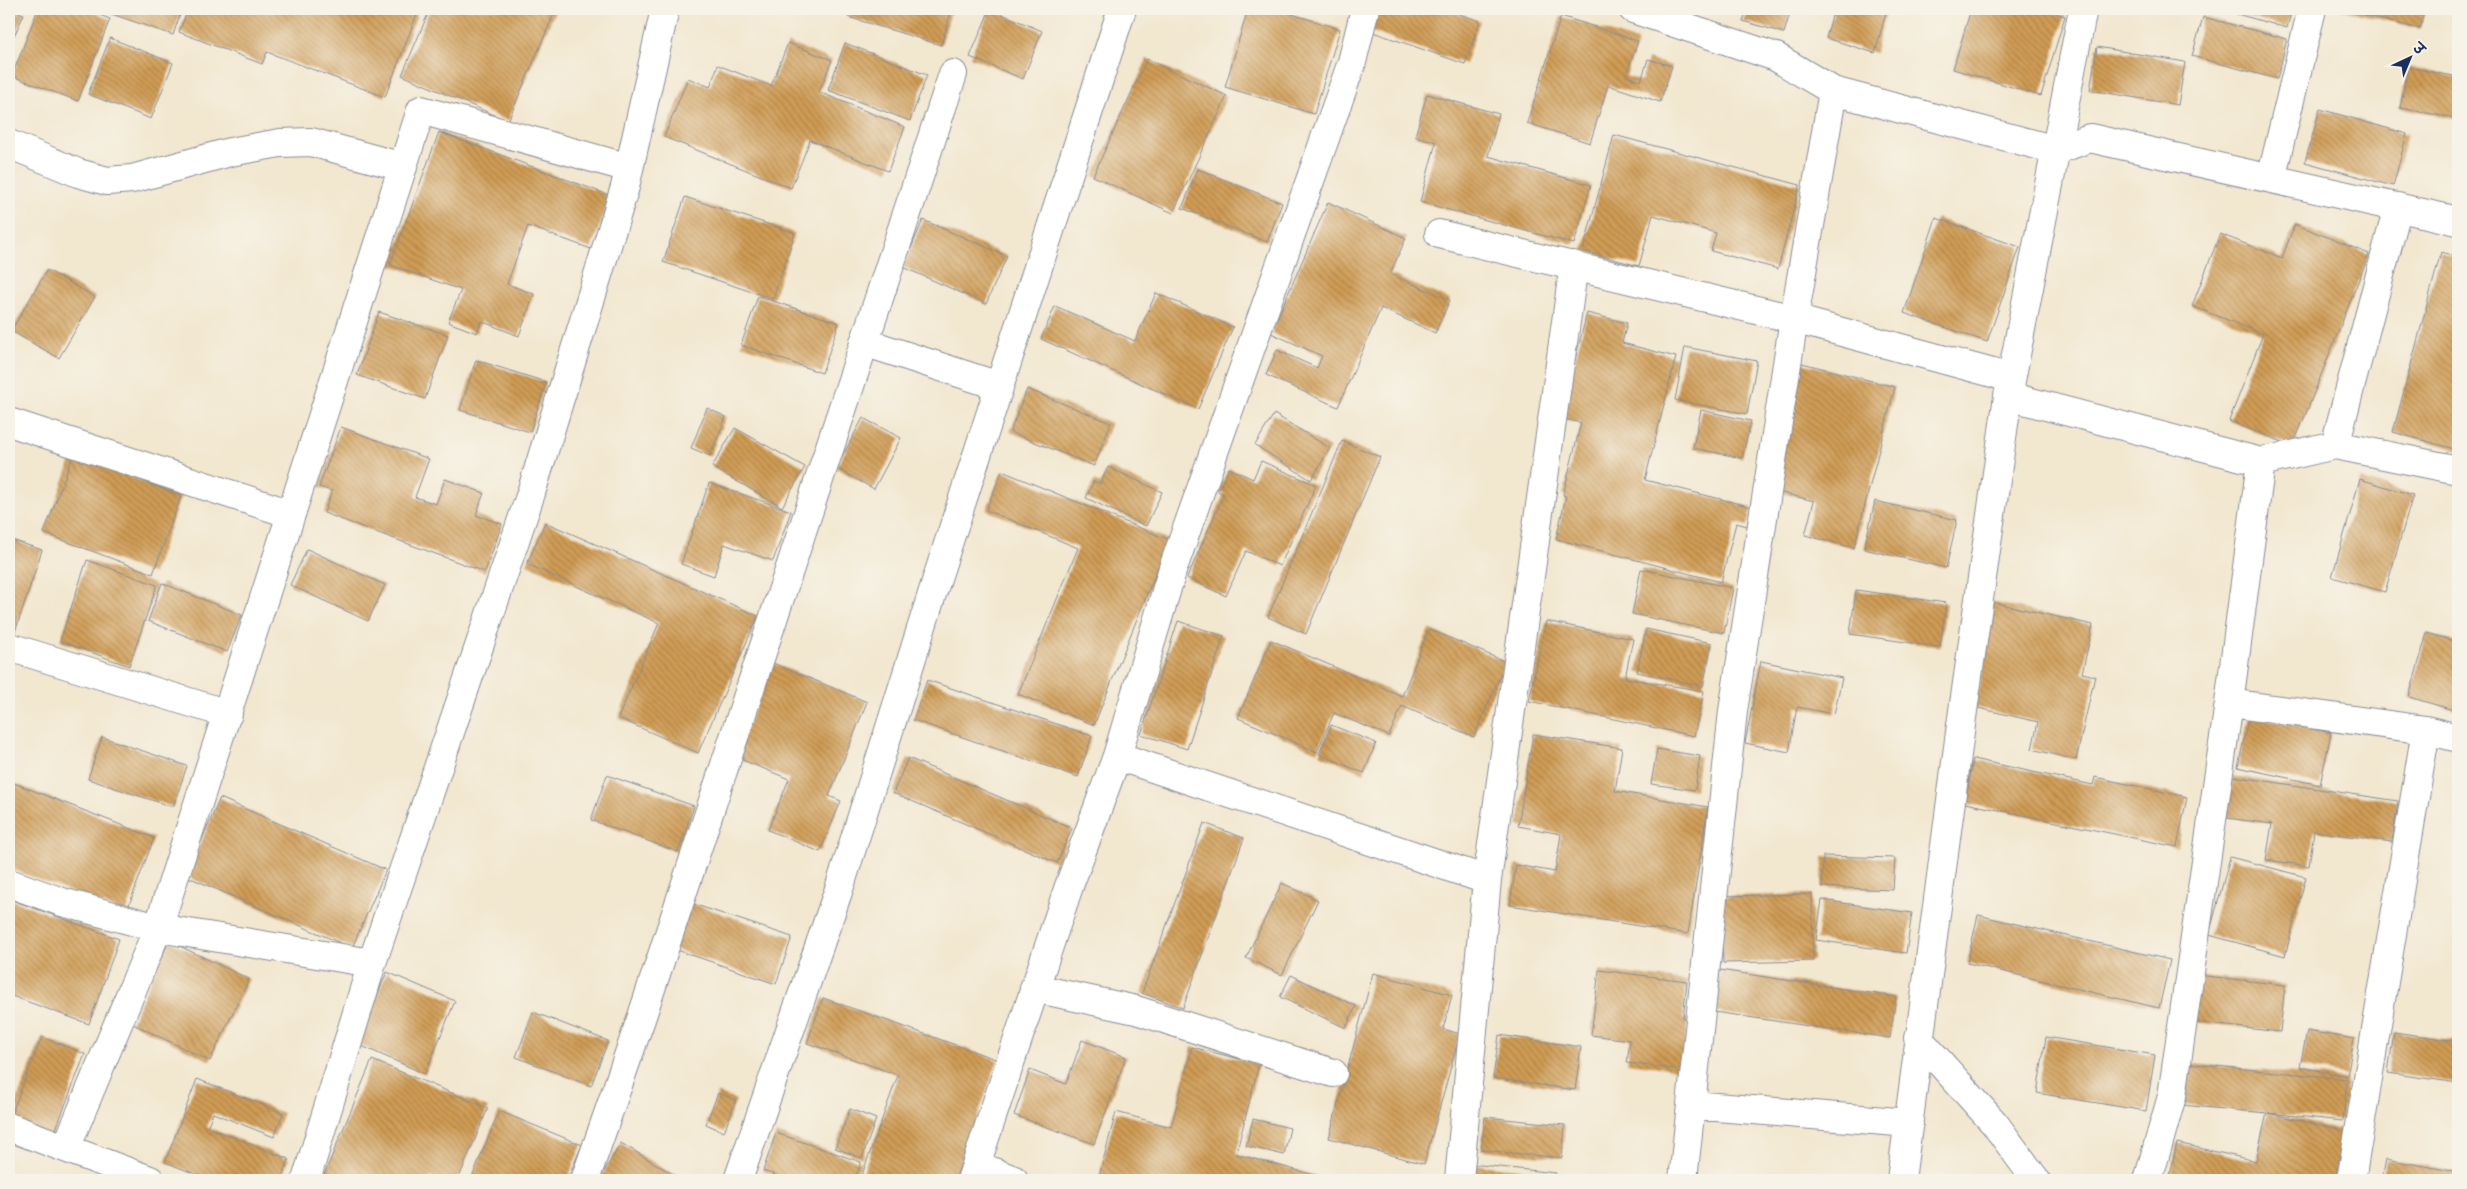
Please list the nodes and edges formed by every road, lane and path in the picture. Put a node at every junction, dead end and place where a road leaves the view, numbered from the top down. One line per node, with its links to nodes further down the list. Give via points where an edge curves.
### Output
1 (665, 9): 12 (street)
2 (1122, 9): 20 (street)
3 (1366, 9): 32 (street, via 1352,62 1173,568)
4 (1633, 9): 8 (street, via 1776,57)
5 (2083, 9): 10 (street)
6 (2312, 9): 13 (street)
7 (952, 74): 19 (street)
8 (1833, 90): 10 (street); 18 (street)
9 (9, 144): 11 (street, via 78,174 107,181 132,179 230,152 280,143 311,142)
10 (2056, 150): 13 (street, via 2090,138); 21 (street)
11 (403, 167): 12 (street, via 421,110); 26 (street)
12 (629, 168): 36 (street, via 531,493)
13 (2270, 179): 14 (street)
14 (2398, 207): 15 (street); 23 (street)
15 (2458, 221)
16 (1439, 234): 17 (street)
17 (1574, 265): 18 (street); 33 (street)
18 (1794, 319): 21 (street); 40 (street, via 1733,711)
19 (864, 342): 20 (street); 47 (street)
20 (999, 386): 48 (street, via 838,889)
21 (2009, 387): 24 (street); 38 (street)
22 (9, 422): 26 (street)
23 (2334, 445): 24 (street); 25 (street)
24 (2261, 462): 28 (street)
25 (2458, 470)
26 (291, 514): 29 (street)
27 (9, 647): 29 (street)
28 (2229, 703): 30 (street); 54 (street, via 2172,1096)
29 (228, 714): 35 (street)
30 (2426, 730): 31 (street); 55 (street)
31 (2458, 738)
32 (1116, 756): 33 (street); 37 (street)
33 (1487, 880): 50 (street)
34 (9, 883): 35 (street, via 62,902)
35 (158, 928): 36 (street); 43 (street)
36 (372, 963): 46 (street)
37 (1034, 988): 39 (street, via 1136,1010); 44 (street)
38 (1918, 1038): 41 (street); 53 (street, via 1995,1124)
39 (1333, 1073)
40 (1692, 1106): 41 (street); 51 (street)
41 (1909, 1123): 52 (street)
42 (9, 1126): 43 (street)
43 (66, 1148): 45 (street)
44 (973, 1172): 49 (street)
45 (150, 1180)
46 (306, 1180)
47 (585, 1180)
48 (738, 1180)
49 (1014, 1180)
50 (1459, 1180)
51 (1683, 1180)
52 (1900, 1180)
53 (2036, 1180)
54 (2148, 1180)
55 (2351, 1180)

